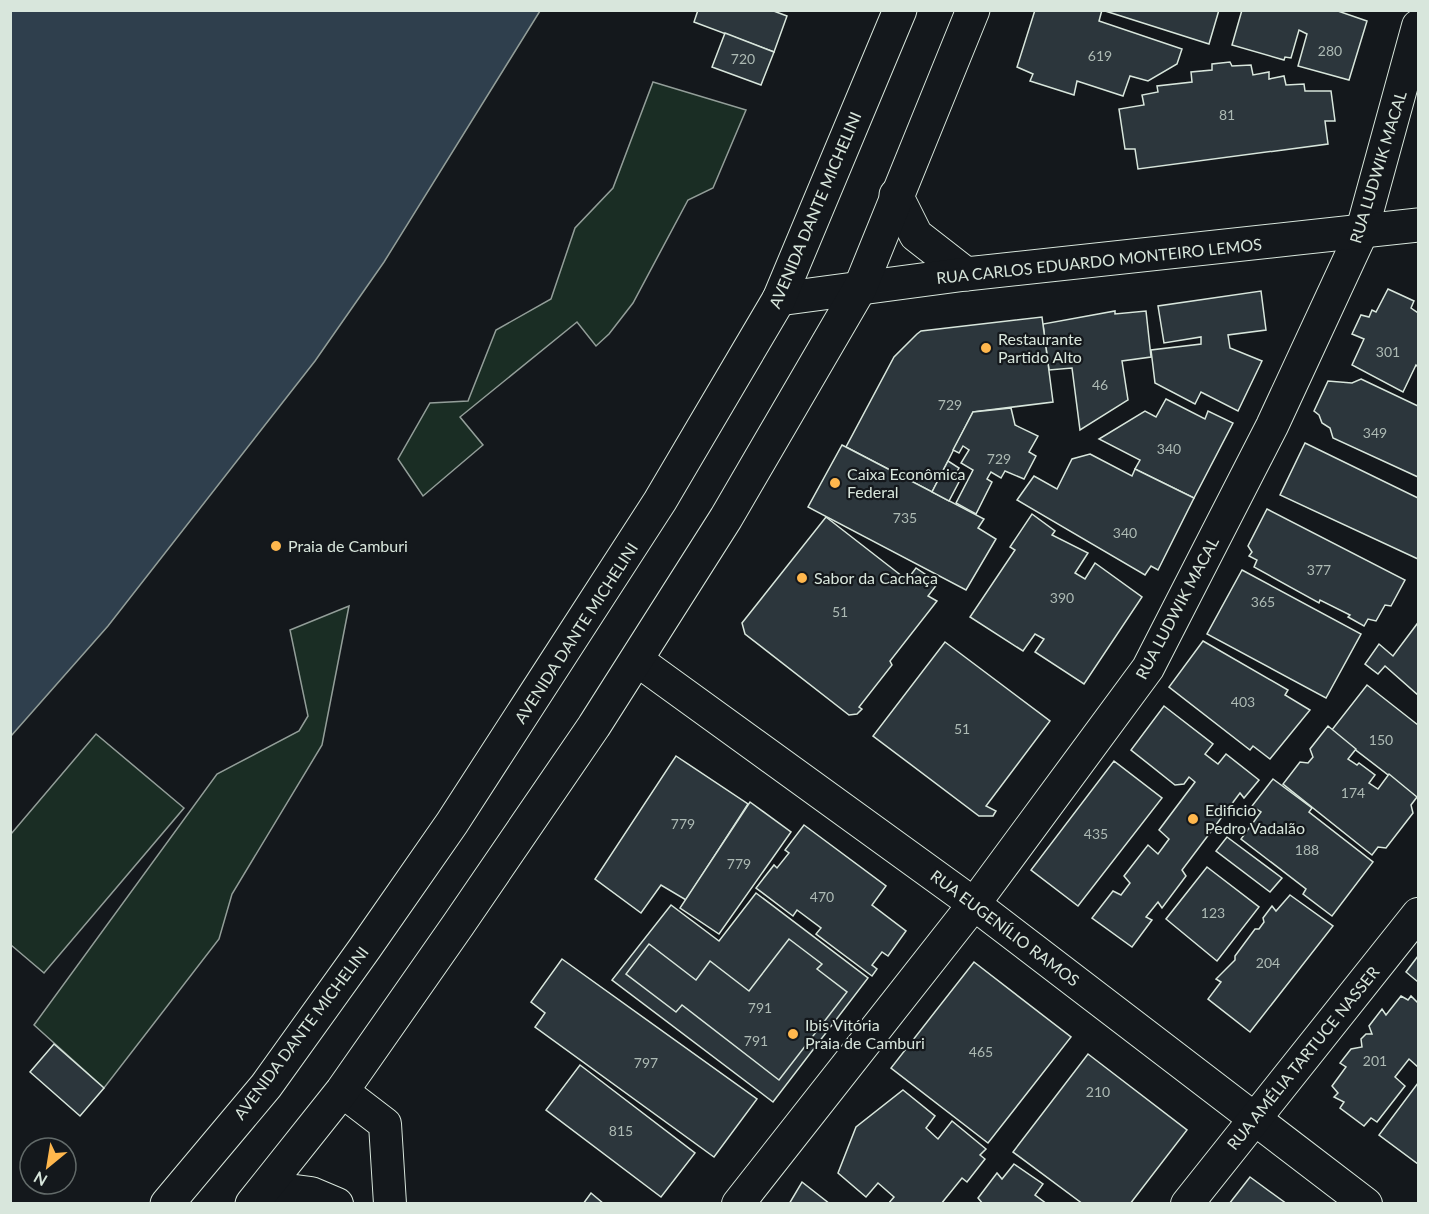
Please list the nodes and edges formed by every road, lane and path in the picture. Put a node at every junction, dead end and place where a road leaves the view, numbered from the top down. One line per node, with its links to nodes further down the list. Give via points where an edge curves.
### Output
1 (900, 10): 9 (main road, AVENIDA DANTE MICHELINI)
2 (974, 10): 4 (main road)
3 (1419, 26): 6 (street, RUA LUDWIK MACAL)
4 (896, 195): 7 (main road, via 916,235); 8 (main road)
5 (1419, 225): 6 (main road, RUA CARLOS EDUARDO MONTEIRO LEMOS)
6 (1361, 234): 7 (main road, RUA CARLOS EDUARDO MONTEIRO LEMOS); 11 (street, RUA LUDWIK MACAL, via 1272,426 1148,668)
7 (966, 274): 8 (main road, RUA CARLOS EDUARDO MONTEIRO LEMOS)
8 (860, 288): 9 (main road, RUA CARLOS EDUARDO MONTEIRO LEMOS); 10 (main road, via 726,518)
9 (779, 299): 15 (main road, AVENIDA DANTE MICHELINI, via 660,501 452,823 266,1086)
10 (637, 660): 11 (street, RUA EUGENÍLIO RAMOS); 13 (main road)
11 (975, 904): 14 (street, RUA EUGENÍLIO RAMOS); 20 (street, RUA LUDWIK MACAL)
12 (1419, 914): 14 (street, RUA AMÉLIA TARTUCE NASSER)
13 (342, 1091): 16 (main road); 19 (street, via 385,1124)
14 (1254, 1118): 21 (street, RUA AMÉLIA TARTUCE NASSER); 22 (street, RUA EUGENÍLIO RAMOS)
15 (166, 1203)
16 (252, 1203)
17 (270, 1203): 18 (street, via 288,1190 311,1192)
18 (337, 1203)
19 (390, 1203)
20 (738, 1203)
21 (1187, 1203)
22 (1366, 1203)

